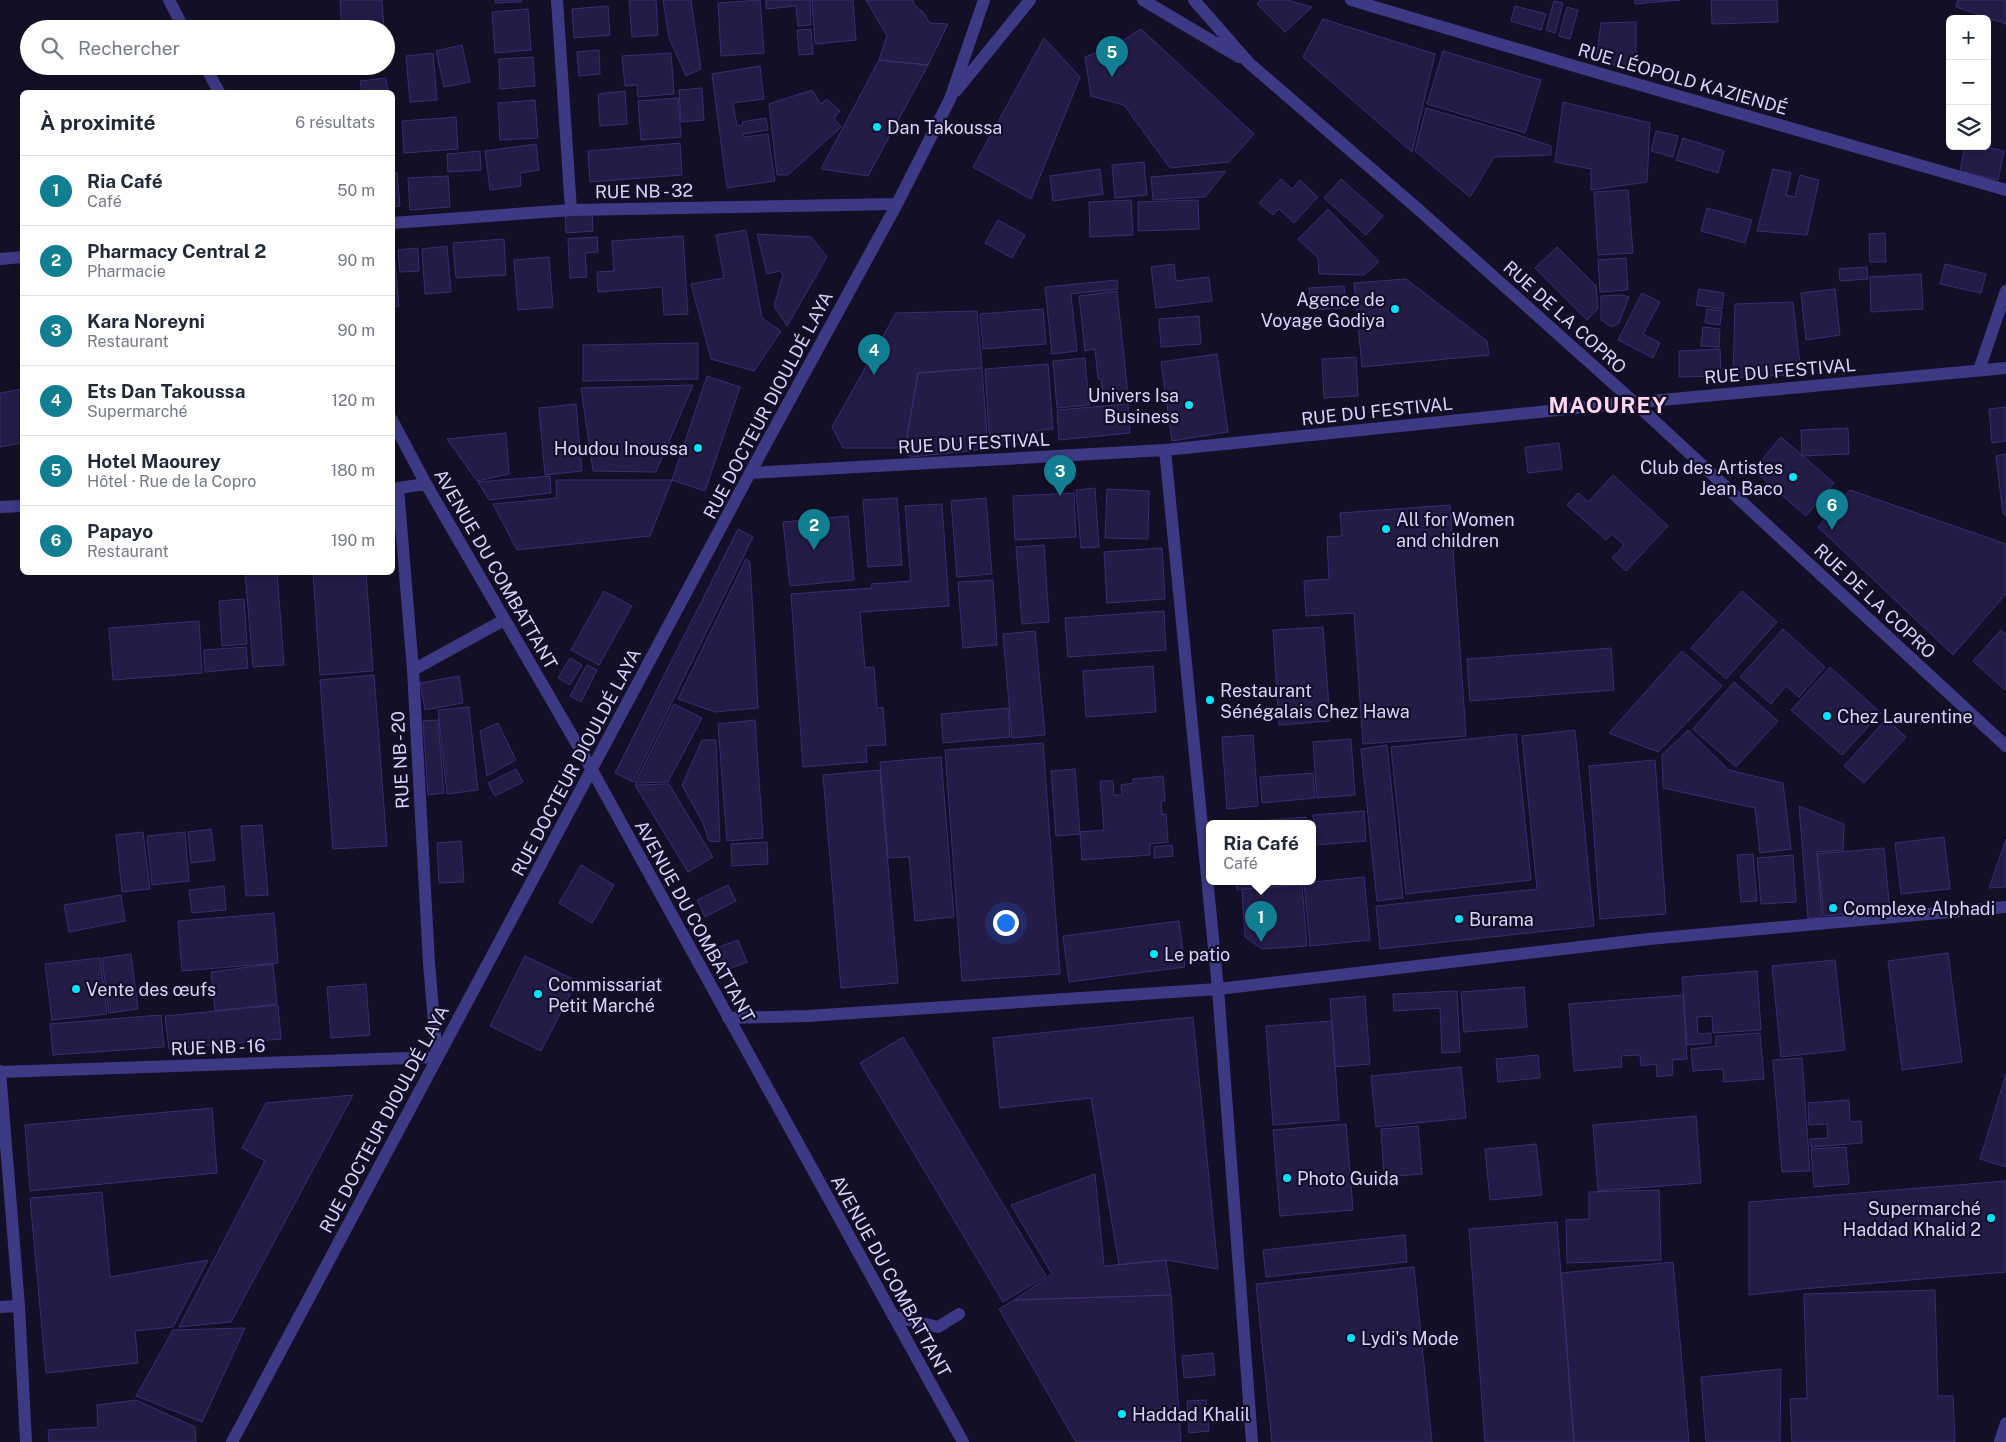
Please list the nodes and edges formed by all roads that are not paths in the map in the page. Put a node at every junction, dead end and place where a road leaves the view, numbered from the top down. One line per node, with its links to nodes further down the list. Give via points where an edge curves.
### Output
1 (169, 0): 8 (street)
2 (557, 0): 15 (street)
3 (984, 0): 12 (street, RUE DOCTEUR DIOULDÉ LAYA)
4 (1030, 0): 12 (street, RUE DOCTEUR DIOULDÉ LAYA)
5 (1143, 0): 9 (street, RUE DE LA COPRO)
6 (1194, 0): 9 (street, RUE DE LA COPRO)
7 (1351, 0): 13 (street, RUE LÉOPOLD KAZIENDÉ)
8 (179, 20)
9 (1249, 63): 22 (street, RUE DE LA COPRO)
10 (210, 75): 11 (street)
11 (218, 90)
12 (950, 99): 14 (street, RUE DOCTEUR DIOULDÉ LAYA)
13 (2006, 190)
14 (897, 204): 15 (street, RUE NB - 32); 25 (street, RUE DOCTEUR DIOULDÉ LAYA)
15 (571, 210): 16 (street, RUE NB - 32)
16 (395, 222)
17 (20, 257): 18 (street)
18 (0, 259)
19 (2006, 291): 21 (street)
20 (2006, 368): 21 (street, RUE DU FESTIVAL)
21 (1979, 370): 22 (street, RUE DU FESTIVAL)
22 (1635, 403): 24 (street, RUE DU FESTIVAL); 32 (street, RUE DE LA COPRO)
23 (395, 426): 26 (street, AVENUE DU COMBATTANT)
24 (1164, 450): 25 (street, RUE DU FESTIVAL); 34 (street)
25 (750, 474): 33 (street, RUE DOCTEUR DIOULDÉ LAYA)
26 (426, 484): 27 (street, RUE NB - 20); 30 (street, AVENUE DU COMBATTANT)
27 (395, 488): 31 (street, RUE NB - 20)
28 (20, 506): 29 (street)
29 (0, 507)
30 (504, 620): 31 (street); 33 (street, AVENUE DU COMBATTANT)
31 (413, 670): 39 (street, RUE NB - 20)
32 (2006, 746)
33 (592, 770): 38 (street, AVENUE DU COMBATTANT); 39 (street, RUE DOCTEUR DIOULDÉ LAYA)
34 (1206, 869)
35 (1208, 885): 37 (street)
36 (2006, 907): 37 (street, via 1649,939)
37 (1218, 989): 38 (street, via 807,1016); 49 (street)
38 (728, 1018): 44 (street, AVENUE DU COMBATTANT)
39 (437, 1057): 40 (street, RUE NB - 16); 47 (street, RUE DOCTEUR DIOULDÉ LAYA)
40 (0, 1071): 41 (street)
41 (19, 1306): 42 (street); 46 (street)
42 (0, 1307)
43 (959, 1314): 44 (street, via 938,1327)
44 (893, 1316): 48 (street, AVENUE DU COMBATTANT)
45 (2006, 1423): 50 (street)
46 (26, 1442)
47 (232, 1442)
48 (963, 1442)
49 (1252, 1442)
50 (2000, 1442)

